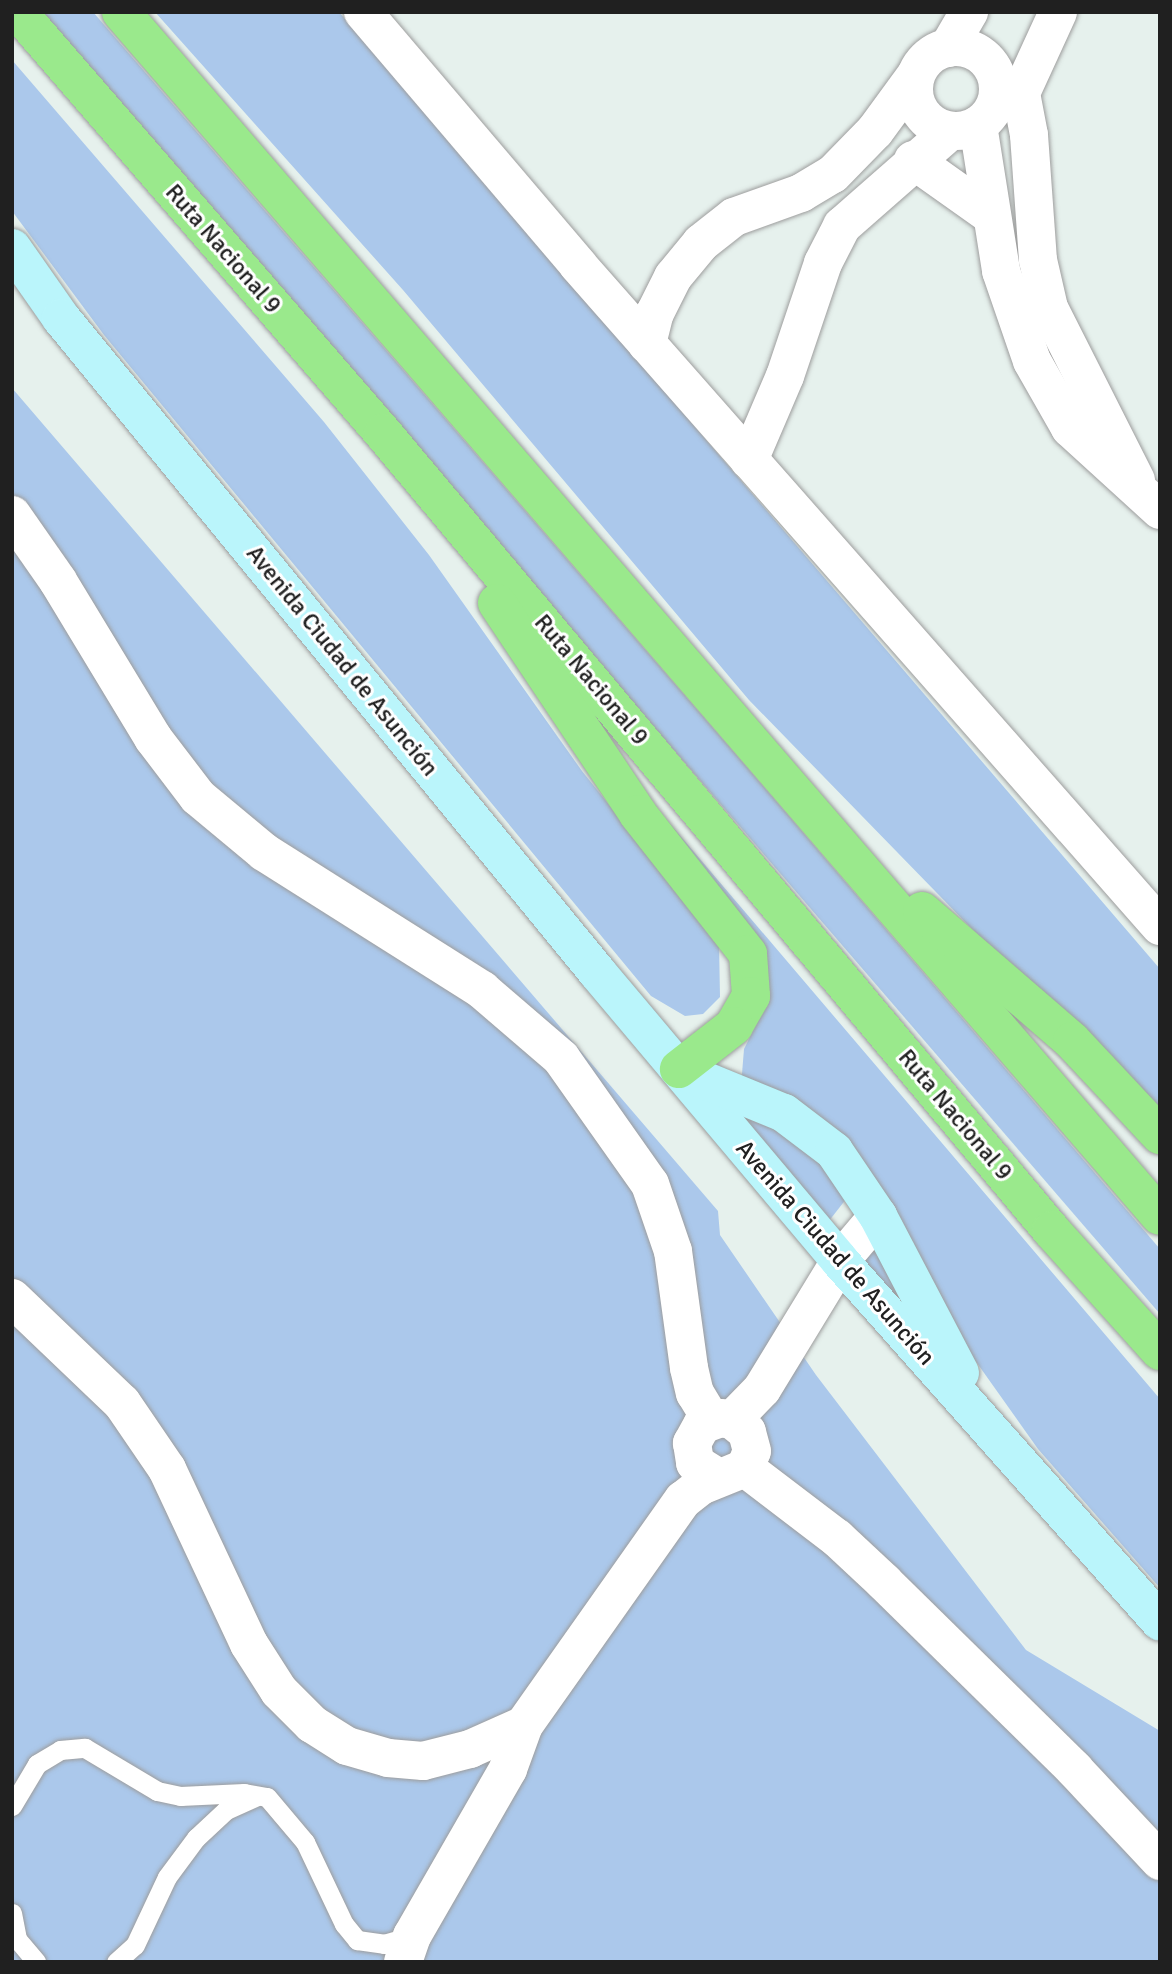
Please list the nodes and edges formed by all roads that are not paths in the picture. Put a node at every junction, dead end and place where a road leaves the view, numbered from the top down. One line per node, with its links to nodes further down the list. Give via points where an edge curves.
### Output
1 (18, 12): 13 (highway, Ruta Nacional 9)
2 (121, 12): 17 (highway)
3 (363, 12): 12 (street)
4 (969, 12): 6 (street)
5 (1058, 12): 8 (street)
6 (948, 48): 7 (street, via 923,62); 8 (street, via 976,52 988,61 998,86)
7 (916, 75): 8 (street, via 916,104 924,117); 12 (street, via 875,131 833,174 801,194 734,217 701,243 673,277 655,313)
8 (986, 112): 9 (street); 10 (street); 15 (street, via 1029,135 1038,260 1049,308)
9 (914, 160): 10 (street); 14 (street, via 842,226 823,263 785,376)
10 (989, 214): 15 (street, via 1021,335 1050,397 1070,428)
11 (12, 248): 19 (street, Avenida Ciudad de Asunción, via 61,318)
12 (647, 344): 14 (street)
13 (383, 433): 19 (highway, via 638,814 748,954 751,996 734,1026); 25 (highway, Ruta Nacional 9, via 1042,1219)
14 (749, 460): 18 (street)
15 (1150, 501)
16 (12, 515): 26 (street, via 58,581 153,738 198,797 264,852 482,990 569,1068 650,1184 673,1251 695,1393)
17 (823, 825): 20 (highway, via 1072,1041); 22 (highway)
18 (1160, 926)
19 (679, 1069): 21 (street, Avenida Ciudad de Asunción, via 784,1113 834,1152); 23 (street, Avenida Ciudad de Asunción)
20 (1160, 1135)
21 (878, 1216): 23 (street); 27 (street, Avenida Ciudad de Asunción)
22 (1160, 1216)
23 (840, 1261): 26 (street, via 762,1389); 27 (street, Avenida Ciudad de Asunción)
24 (12, 1298): 30 (street, via 122,1403 188,1508 249,1644 279,1691 312,1724 347,1746 388,1758 423,1761 470,1749)
25 (1160, 1351)
26 (722, 1420): 28 (street, via 695,1433); 28 (street, via 751,1441)
27 (994, 1434): 29 (street, Avenida Ciudad de Asunción)
28 (718, 1466): 30 (street, via 677,1507); 33 (street, via 837,1538 1074,1769)
29 (1160, 1621)
30 (524, 1725): 35 (street, via 508,1769)
31 (258, 1796): 32 (lane, via 180,1796 157,1791 85,1748 60,1750 37,1763); 35 (lane, via 267,1797 305,1842 344,1924 358,1940); 37 (lane, via 226,1810 195,1838 167,1877 135,1945)
32 (12, 1805)
33 (1160, 1861)
34 (12, 1913): 36 (lane, via 17,1939)
35 (408, 1949)
36 (36, 1962)
37 (116, 1962)

